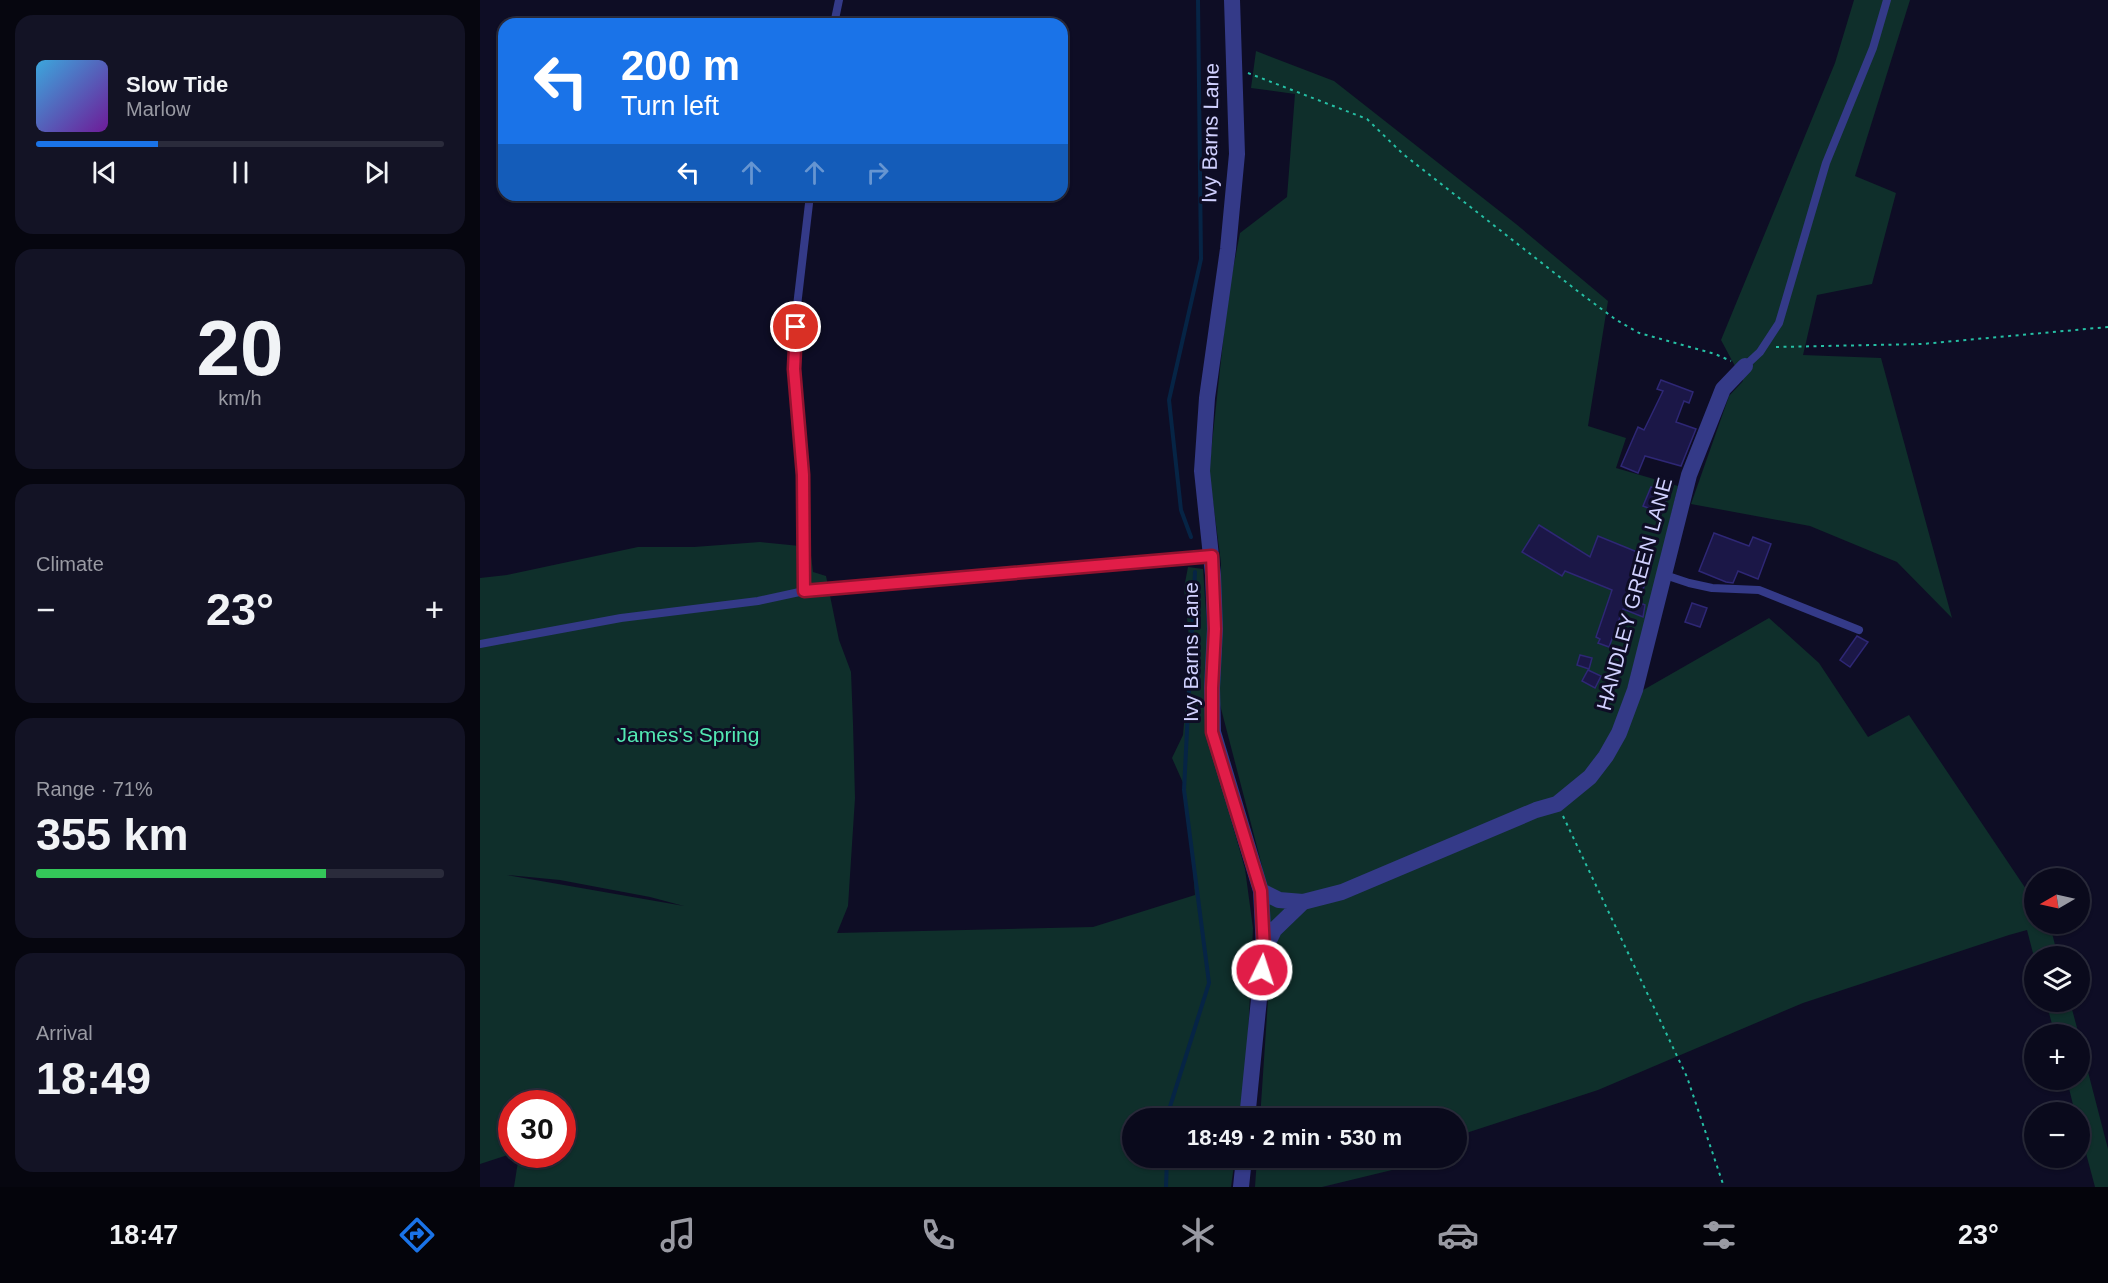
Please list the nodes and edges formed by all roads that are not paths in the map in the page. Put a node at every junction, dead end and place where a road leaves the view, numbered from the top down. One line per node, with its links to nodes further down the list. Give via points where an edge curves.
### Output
1 (839, 0): 4 (lane)
2 (1232, 0): 7 (street, Ivy Barns Lane, via 1237,154 1207,398 1202,471)
3 (1887, 0): 6 (lane, via 1873,48 1826,163 1779,323 1760,352)
4 (835, 18)
5 (809, 201): 9 (lane, via 796,306 794,369 803,475)
6 (1745, 366): 8 (street, HANDLEY GREEN LANE, via 1723,389 1712,414 1689,475)
7 (1212, 556): 9 (lane); 12 (street, Ivy Barns Lane, via 1212,732)
8 (1665, 574): 10 (lane, via 1712,588 1759,590); 13 (street, HANDLEY GREEN LANE, via 1635,690 1619,732 1590,777 1557,804 1342,892)
9 (804, 591): 11 (lane)
10 (1859, 630)
11 (480, 644)
12 (1261, 891): 13 (street, HANDLEY GREEN LANE, via 1279,900); 14 (street, Ivy Barns Lane)
13 (1303, 902): 14 (street, HANDLEY GREEN LANE, via 1274,930)
14 (1264, 950): 15 (street, Ivy Barns Lane)
15 (1248, 1108)
16 (1243, 1168): 17 (street)
17 (1241, 1187)

